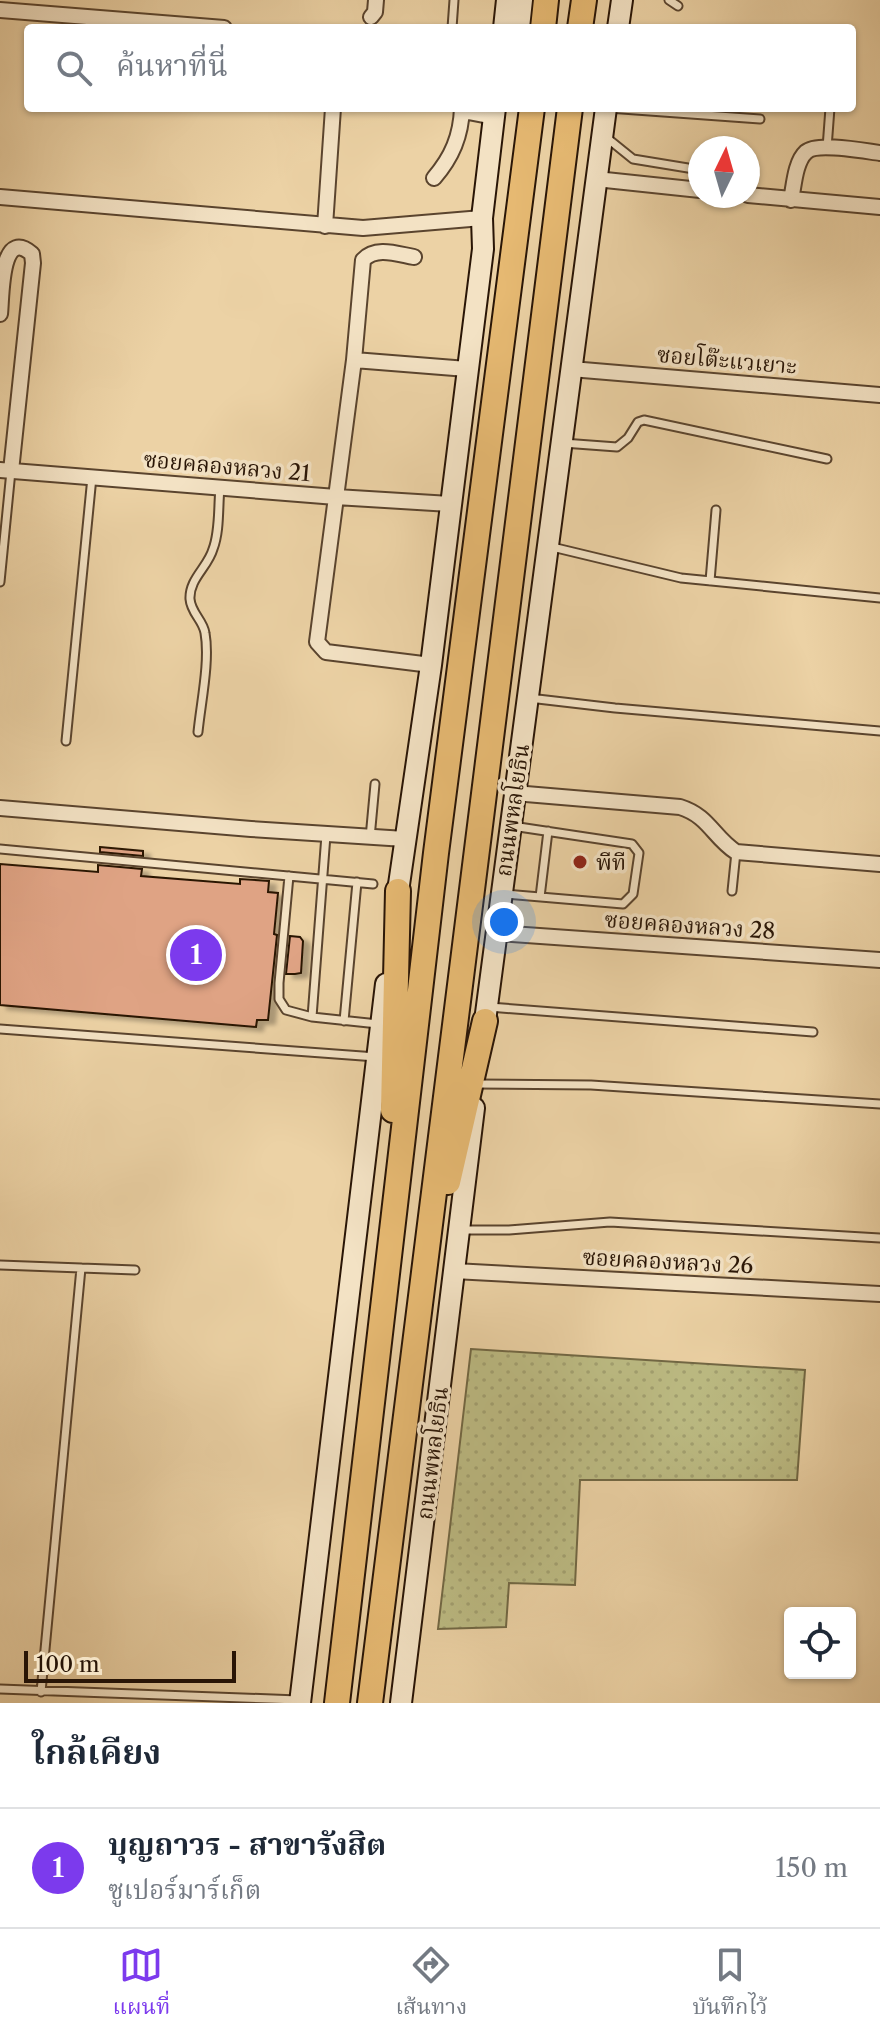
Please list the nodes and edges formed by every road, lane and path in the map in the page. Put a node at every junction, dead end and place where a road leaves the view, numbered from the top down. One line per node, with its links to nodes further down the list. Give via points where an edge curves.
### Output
1 (376, 0): 13 (street)
2 (454, 0): 15 (lane)
3 (500, 0): 4 (lane)
4 (507, 0): 16 (main road)
5 (522, 0): 17 (main road)
6 (546, 0): 18 (highway)
7 (584, 0): 19 (highway)
8 (616, 0): 20 (main road)
9 (622, 0): 21 (main road)
10 (669, 0): 11 (lane)
11 (678, 6)
12 (0, 10): 14 (street)
13 (371, 17)
14 (174, 24)
15 (452, 24)
16 (504, 24)
17 (519, 24)
18 (543, 24)
19 (581, 24)
20 (616, 24)
21 (617, 24)
22 (333, 112): 44 (street)
23 (462, 112): 36 (street, via 453,155)
24 (499, 112): 43 (main road)
25 (499, 112): 45 (main road, via 494,217)
26 (531, 112): 101 (highway, via 436,853)
27 (569, 112): 107 (highway, ถนนพหลโยธิน)
28 (605, 112): 32 (main road, ถนนพหลโยธิน)
29 (662, 112): 31 (lane)
30 (830, 112): 33 (lane)
31 (760, 119)
32 (602, 134): 35 (lane, via 633,159); 37 (main road, ถนนพหลโยธิน)
33 (827, 148): 34 (street); 41 (street, via 806,152)
34 (880, 153)
35 (688, 168)
36 (434, 178)
37 (596, 179): 38 (street); 50 (main road, ถนนพหลโยธิน)
38 (688, 189)
39 (760, 196): 41 (street)
40 (0, 197): 44 (street)
41 (791, 200): 42 (street)
42 (880, 207)
43 (482, 218): 44 (street, via 385,227); 45 (main road)
44 (325, 226)
45 (483, 249): 49 (main road)
46 (414, 257): 48 (street, via 376,251 363,260)
47 (0, 314): 54 (street, via 5,260 20,247 32,254 33,263)
48 (354, 360): 49 (street); 57 (street)
49 (467, 369): 58 (main road)
50 (571, 369): 51 (street, ซอยโต๊ะแวเยาะ); 52 (main road, ถนนพหลโยธิน)
51 (880, 395)
52 (561, 443): 53 (lane, via 617,447 644,420); 60 (main road, ถนนพหลโยธิน)
53 (827, 459)
54 (5, 471): 55 (street, ซอยคลองหลวง 21); 62 (lane)
55 (92, 477): 56 (street, ซอยคลองหลวง 21); 68 (lane)
56 (220, 488): 57 (street, ซอยคลองหลวง 21); 67 (lane, via 215,545 193,583 190,600 203,623 206,645)
57 (336, 497): 58 (street, ซอยคลองหลวง 21); 64 (street, via 317,642 326,652)
58 (450, 504): 64 (main road)
59 (716, 510): 61 (lane)
60 (546, 546): 61 (lane, via 655,574); 65 (main road, ถนนพหลโยธิน)
61 (710, 581): 63 (lane)
62 (0, 582)
63 (880, 598)
64 (431, 665): 76 (main road)
65 (527, 697): 66 (lane); 70 (main road, ถนนพหลโยธิน)
66 (880, 731)
67 (198, 732)
68 (66, 741)
69 (375, 784): 75 (lane)
70 (514, 793): 72 (main road, ถนนพหลโยธิน); 78 (street, via 680,807 704,818)
71 (0, 808): 74 (street)
72 (510, 826): 73 (lane); 86 (main road, ถนนพหลโยธิน)
73 (548, 831): 87 (lane); 87 (lane, via 632,844 639,853 633,894 623,904)
74 (326, 835): 75 (street); 81 (lane)
75 (370, 838): 76 (street)
76 (405, 839): 84 (main road)
77 (0, 849): 80 (lane)
78 (736, 852): 79 (street); 85 (lane)
79 (880, 864)
80 (289, 876): 81 (lane); 91 (lane, via 279,999 286,1010)
81 (323, 879): 82 (lane); 91 (lane)
82 (357, 882): 83 (lane); 92 (lane)
83 (373, 884)
84 (398, 891): 93 (main road); 101 (highway)
85 (732, 891)
86 (501, 894): 87 (lane); 88 (main road, ถนนพหลโยธิน)
87 (540, 897)
88 (496, 933): 89 (street, ซอยคลองหลวง 28); 90 (main road, ถนนพหลโยธิน)
89 (880, 960)
90 (486, 1014): 95 (lane); 97 (main road, ถนนพหลโยธิน); 107 (highway)
91 (312, 1017): 92 (lane)
92 (344, 1021): 93 (lane)
93 (382, 1024): 96 (main road)
94 (0, 1029): 96 (lane)
95 (813, 1032)
96 (378, 1057): 111 (main road)
97 (477, 1084): 98 (lane, via 591,1085); 99 (main road, ถนนพหลโยธิน)
98 (880, 1104)
99 (460, 1230): 100 (lane, via 610,1222); 105 (main road, ถนนพหลโยธิน)
100 (880, 1238)
101 (390, 1260): 112 (highway)
102 (0, 1265): 103 (lane)
103 (81, 1268): 104 (lane); 109 (lane)
104 (135, 1270)
105 (454, 1271): 106 (street, ซอยคลองหลวง 26); 114 (main road, ถนนพหลโยธิน)
106 (880, 1294)
107 (418, 1313): 113 (highway, ถนนพหลโยธิน)
108 (0, 1689): 109 (lane)
109 (41, 1692): 110 (lane)
110 (182, 1700): 111 (lane)
111 (300, 1702)
112 (337, 1703)
113 (370, 1703)
114 (401, 1703)

